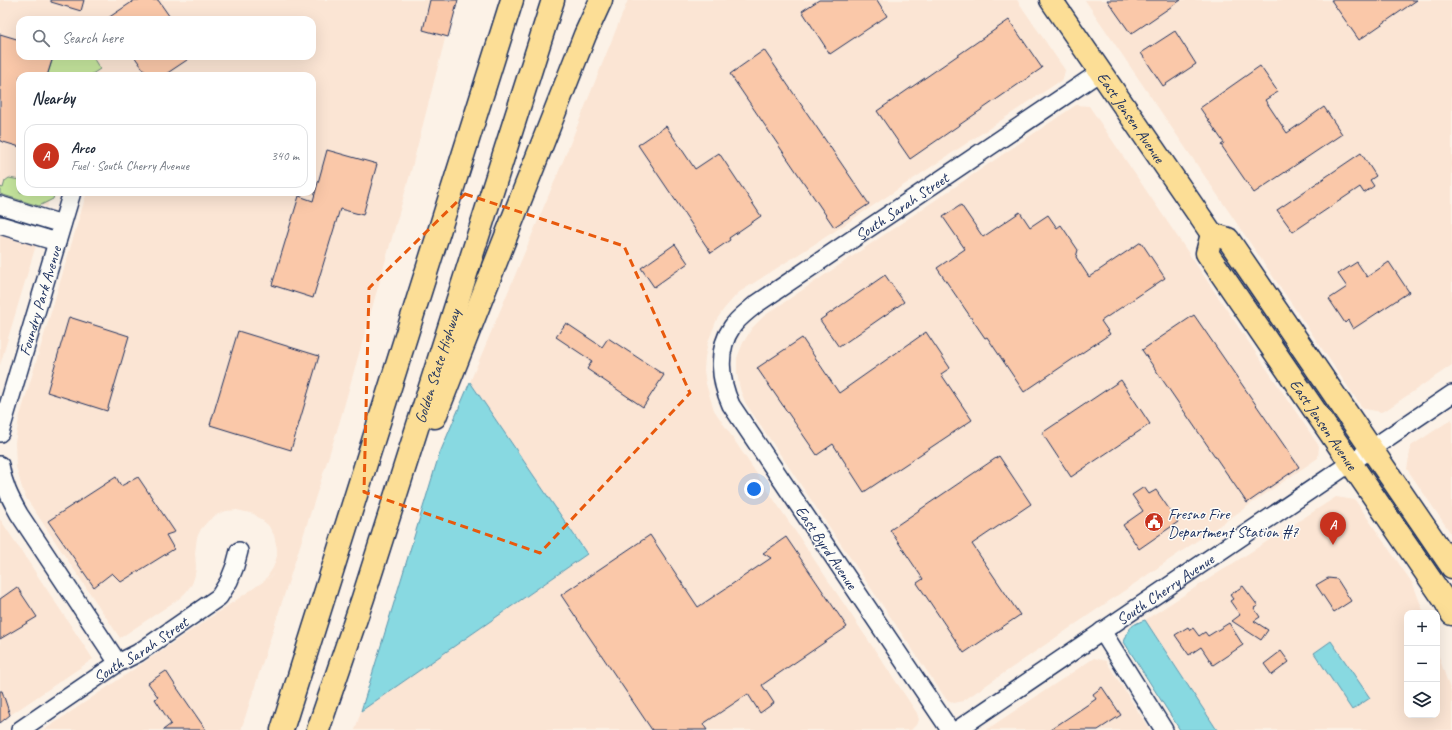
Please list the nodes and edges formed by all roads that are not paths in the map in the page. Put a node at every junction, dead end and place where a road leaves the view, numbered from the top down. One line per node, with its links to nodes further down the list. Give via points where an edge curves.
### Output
1 (496, 0): 7 (main road)
2 (512, 0): 7 (main road)
3 (553, 0): 22 (main road, Golden State Highway)
4 (601, 0): 22 (main road)
5 (1051, 0): 6 (main road, East Jensen Avenue)
6 (1100, 72): 12 (main road, East Jensen Avenue); 14 (street, South Sarah Street, via 755,305 732,327 723,346)
7 (465, 144): 27 (main road)
8 (71, 196): 10 (street, Foundry Park Avenue)
9 (0, 205): 10 (street)
10 (62, 224): 13 (street, Foundry Park Avenue)
11 (0, 225): 13 (street)
12 (1212, 234): 17 (main road, East Jensen Avenue, via 1228,239); 18 (main road, East Jensen Avenue, via 1207,253)
13 (57, 242): 16 (street, Foundry Park Avenue)
14 (722, 357): 29 (street, East Byrd Avenue, via 722,379 731,405)
15 (1452, 394): 17 (street, South Cherry Avenue)
16 (0, 433)
17 (1371, 449): 18 (street, South Cherry Avenue); 21 (main road, East Jensen Avenue)
18 (1351, 462): 23 (main road, East Jensen Avenue); 24 (street, South Cherry Avenue)
19 (0, 465): 25 (street, via 6,491 19,514)
20 (239, 551): 25 (street, South Sarah Street, via 236,566 219,597 138,653)
21 (1452, 567)
22 (363, 598): 28 (main road, Golden State Highway)
23 (1450, 610)
24 (1102, 631): 30 (street, South Cherry Avenue); 31 (street)
25 (118, 663): 26 (street, South Sarah Street)
26 (20, 730)
27 (282, 730)
28 (318, 730)
29 (950, 730)
30 (957, 730)
31 (1164, 730)

